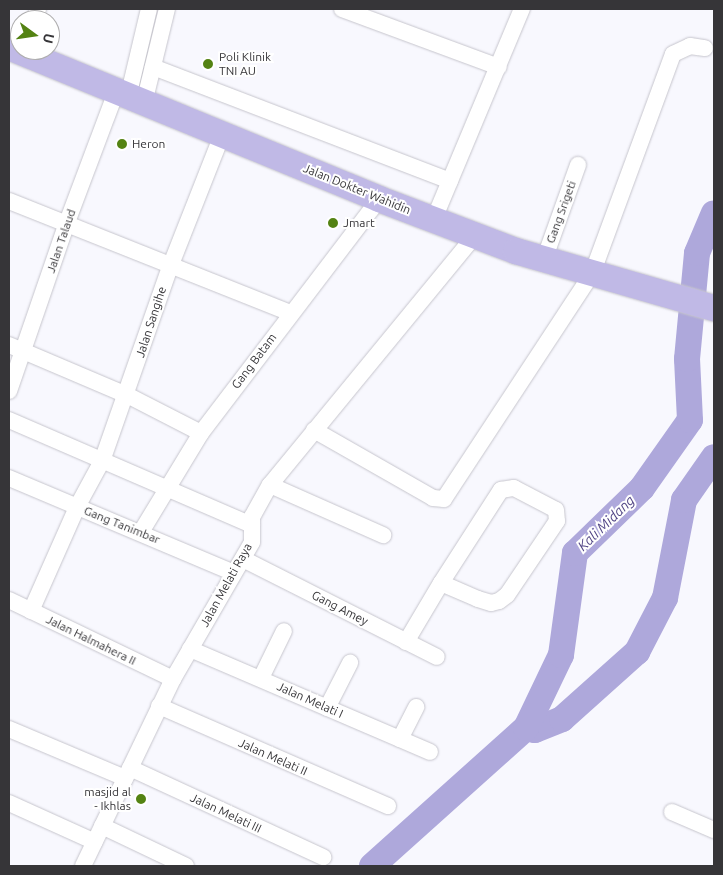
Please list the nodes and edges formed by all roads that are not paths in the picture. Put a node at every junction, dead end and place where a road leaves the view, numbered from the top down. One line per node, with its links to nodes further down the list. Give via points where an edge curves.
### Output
1 (149, 9): 9 (street)
2 (167, 9): 7 (street)
3 (342, 9): 8 (street)
4 (522, 9): 8 (street)
5 (705, 48): 20 (street, via 690,46 673,54)
6 (42, 60): 9 (main road, Jalan Dokter Wahidin)
7 (153, 67): 9 (street); 12 (street)
8 (500, 67): 12 (street)
9 (129, 97): 10 (main road, Jalan Dokter Wahidin); 16 (street, Jalan Talaud)
10 (222, 135): 13 (main road, Jalan Dokter Wahidin); 19 (street, Jalan Sangihe)
11 (578, 164): 18 (street, Gang Srigeti)
12 (450, 180): 15 (street)
13 (379, 199): 15 (main road, Jalan Dokter Wahidin); 22 (street, Gang Batam)
14 (9, 200): 16 (street)
15 (434, 219): 17 (main road, Jalan Dokter Wahidin)
16 (66, 225): 19 (street); 23 (street, Jalan Talaud)
17 (475, 235): 18 (main road, Jalan Dokter Wahidin); 27 (street, Jalan Melati Raya)
18 (544, 260): 20 (main road, Jalan Dokter Wahidin)
19 (170, 267): 22 (street); 25 (street, Jalan Sangihe)
20 (592, 274): 21 (main road, Jalan Dokter Wahidin); 27 (street, via 444,499 433,498)
21 (714, 308)
22 (290, 313): 28 (street, Gang Batam)
23 (16, 348): 24 (street, Jalan Talaud); 25 (street)
24 (9, 392)
25 (127, 395): 28 (street); 29 (street, Jalan Sangihe)
26 (9, 420): 29 (street)
27 (314, 430): 31 (street, Jalan Melati Raya)
28 (201, 433): 32 (street, Gang Batam)
29 (102, 461): 32 (street); 33 (street, Jalan Sangihe)
30 (9, 478): 33 (street, Gang Tanimbar)
31 (270, 485): 34 (street, Jalan Melati Raya, via 254,512); 36 (street)
32 (166, 487): 34 (street); 35 (street, Gang Batam)
33 (77, 507): 35 (street, Gang Tanimbar); 41 (street, Jalan Sangihe)
34 (252, 525): 37 (street, Jalan Melati Raya, via 254,536)
35 (141, 532): 38 (street, Gang Tanimbar)
36 (383, 535)
37 (243, 558): 38 (street, Jalan Melati Raya); 43 (street, Gang Amey)
38 (234, 573): 44 (street, Jalan Melati Raya)
39 (441, 583): 39 (street, via 501,490 514,488 556,510 556,521 499,601 491,603 478,599); 43 (street)
40 (9, 600): 41 (street, Jalan Halmahera II)
41 (31, 611): 48 (street, Jalan Halmahera II)
42 (284, 631): 47 (street)
43 (406, 642): 45 (street, Gang Amey)
44 (190, 649): 47 (street, Jalan Melati I); 48 (street, Jalan Melati Raya)
45 (437, 657)
46 (350, 663): 51 (street)
47 (261, 678): 51 (street, Jalan Melati I)
48 (173, 679): 49 (street, Jalan Melati Raya)
49 (159, 706): 55 (street, Jalan Melati Raya); 57 (street, Jalan Melati II)
50 (416, 706): 53 (street)
51 (328, 708): 53 (street, Jalan Melati I)
52 (9, 729): 55 (street, Jalan Melati III)
53 (400, 739): 54 (street, Jalan Melati I)
54 (430, 752)
55 (127, 773): 59 (street, Jalan Melati Raya); 62 (street, Jalan Melati III)
56 (9, 803): 61 (street)
57 (388, 806)
58 (672, 812): 60 (street)
59 (102, 826): 61 (street, Jalan Melati Raya); 64 (street)
60 (714, 830)
61 (95, 842): 63 (street, Jalan Melati Raya)
62 (323, 857)
63 (83, 866)
64 (186, 866)

